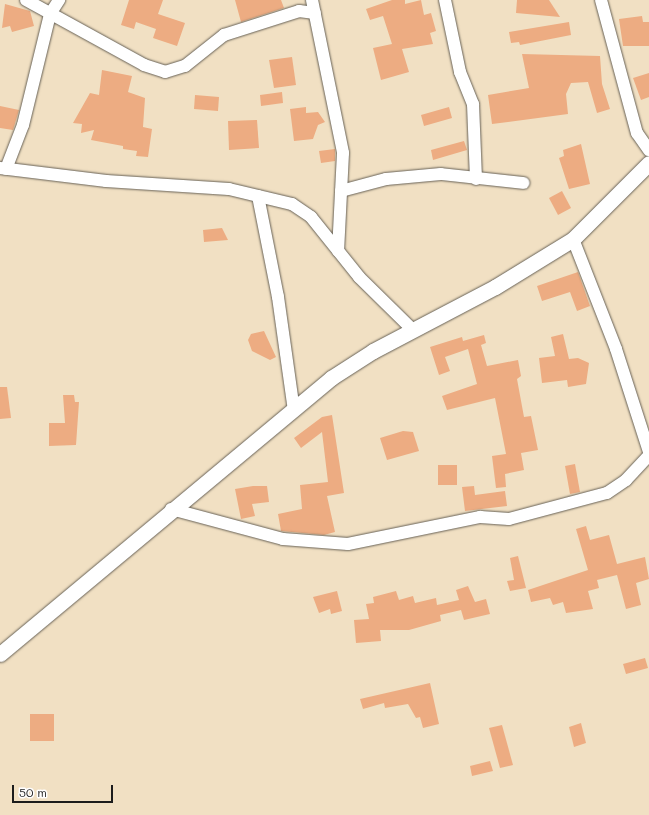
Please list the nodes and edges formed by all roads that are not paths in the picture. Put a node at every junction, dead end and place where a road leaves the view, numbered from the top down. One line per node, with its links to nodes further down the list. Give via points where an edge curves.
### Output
1 (26, 0): 7 (street)
2 (59, 0): 7 (street)
3 (312, 0): 6 (street)
4 (445, 0): 11 (street, via 460,72 472,104)
5 (601, 0): 8 (street, via 637,133)
6 (315, 13): 7 (street, via 299,11 224,35 185,66 165,72 144,65); 13 (street, via 339,121 343,153)
7 (50, 14): 10 (street, via 22,125)
8 (649, 150)
9 (649, 163): 15 (street)
10 (3, 168): 14 (street, via 106,181 229,189)
11 (476, 179): 12 (street); 13 (street, via 441,174 408,176)
12 (524, 183)
13 (341, 191): 16 (street)
14 (258, 196): 16 (street, via 300,207); 18 (street, via 278,297)
15 (573, 239): 17 (street); 19 (street, via 619,356)
16 (338, 251): 17 (street)
17 (414, 331): 18 (street, via 331,378)
18 (294, 411): 21 (street)
19 (649, 452)
20 (649, 455): 21 (street, via 626,480 607,493 509,519 480,517 348,544 283,539)
21 (171, 509): 22 (street)
22 (16, 641): 23 (street); 24 (street)
23 (0, 642)
24 (0, 654)

